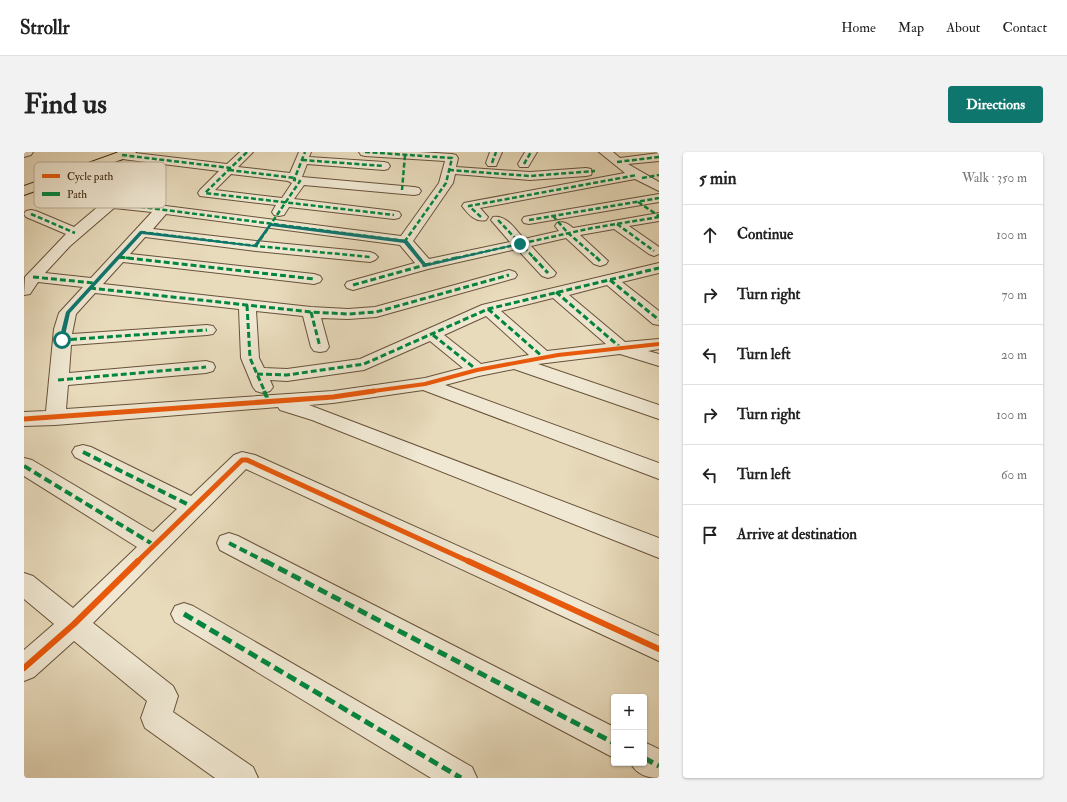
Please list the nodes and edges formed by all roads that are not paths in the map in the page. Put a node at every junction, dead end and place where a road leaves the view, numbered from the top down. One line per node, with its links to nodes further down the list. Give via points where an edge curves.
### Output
1 (27, 152): 6 (street)
2 (247, 152): 15 (street)
3 (365, 152): 8 (street)
4 (531, 152): 13 (street)
5 (605, 152): 12 (street)
6 (24, 153)
7 (126, 154): 11 (main road); 15 (street)
8 (405, 154): 16 (street, via 452,158); 21 (street, via 408,190)
9 (304, 156): 14 (street); 21 (street)
10 (659, 157): 12 (street)
11 (104, 162)
12 (618, 162): 20 (street)
13 (524, 164)
14 (384, 166)
15 (230, 169): 21 (street); 27 (street, via 205,193)
16 (449, 170): 18 (street); 44 (street, via 446,183)
17 (595, 171): 18 (street, via 530,176)
18 (505, 174): 26 (street)
19 (659, 175): 20 (street)
20 (639, 176): 23 (street); 26 (street)
21 (297, 179): 27 (street)
22 (34, 187): 24 (main road)
23 (659, 187)
24 (24, 191)
25 (659, 198): 28 (street)
26 (495, 201): 36 (street, via 468,206)
27 (286, 202): 33 (street); 40 (street)
28 (638, 202): 34 (street); 35 (street)
29 (104, 208): 42 (street)
30 (149, 208): 31 (street)
31 (162, 210): 40 (street); 41 (street)
32 (31, 214): 42 (street)
33 (394, 215)
34 (553, 216): 38 (street); 43 (street)
35 (659, 216): 39 (street)
36 (481, 217)
37 (498, 220): 45 (street)
38 (529, 220)
39 (617, 224): 43 (street); 47 (street)
40 (270, 225): 44 (street); 46 (street)
41 (141, 232): 46 (street); 48 (street)
42 (75, 233): 57 (street, via 37,270)
43 (568, 233): 45 (street); 50 (street)
44 (405, 241): 51 (street)
45 (520, 244): 51 (street); 53 (street)
46 (256, 246): 49 (street)
47 (654, 250)
48 (118, 257): 55 (street); 59 (street)
49 (370, 257)
50 (600, 261)
51 (424, 265): 58 (street)
52 (659, 268): 56 (street)
53 (548, 273)
54 (509, 275): 63 (street, via 376,312)
55 (314, 279)
56 (610, 280): 60 (street); 64 (street)
57 (29, 283): 59 (street)
58 (353, 285)
59 (92, 286): 61 (street); 67 (street, via 68,313)
60 (556, 292): 62 (street); 70 (street)
61 (247, 305): 63 (street); 76 (street, via 250,358)
62 (488, 309): 66 (street); 71 (street)
63 (311, 312): 69 (street)
64 (659, 320)
65 (207, 330): 67 (street)
66 (433, 335): 75 (street); 76 (street, via 364,364 287,375)
67 (62, 340): 77 (street)
68 (659, 344): 70 (street)
69 (320, 348)
70 (622, 348): 71 (street); 72 (street)
71 (544, 358): 73 (street)
72 (659, 360)
73 (515, 363): 75 (street); 80 (street)
74 (206, 367): 77 (street)
75 (477, 370): 78 (street)
76 (257, 374): 79 (street)
77 (58, 380): 81 (street)
78 (425, 384): 79 (street, via 333,397); 85 (street)
79 (273, 402): 81 (street); 89 (street, via 319,415)
80 (659, 412)
81 (55, 418): 82 (street)
82 (24, 419)
83 (83, 452): 86 (street)
84 (24, 466): 88 (street)
85 (659, 471)
86 (193, 507): 88 (street); 93 (street, via 236,465 242,460 247,460)
87 (229, 543): 95 (street)
88 (154, 545): 92 (street)
89 (659, 548)
90 (24, 584): 92 (street)
91 (184, 614): 99 (street)
92 (74, 624): 94 (street); 98 (street, via 163,696 156,718)
93 (659, 649)
94 (24, 668)
95 (611, 741)
96 (647, 760): 97 (street)
97 (659, 766)
98 (242, 778)
99 (461, 778)

